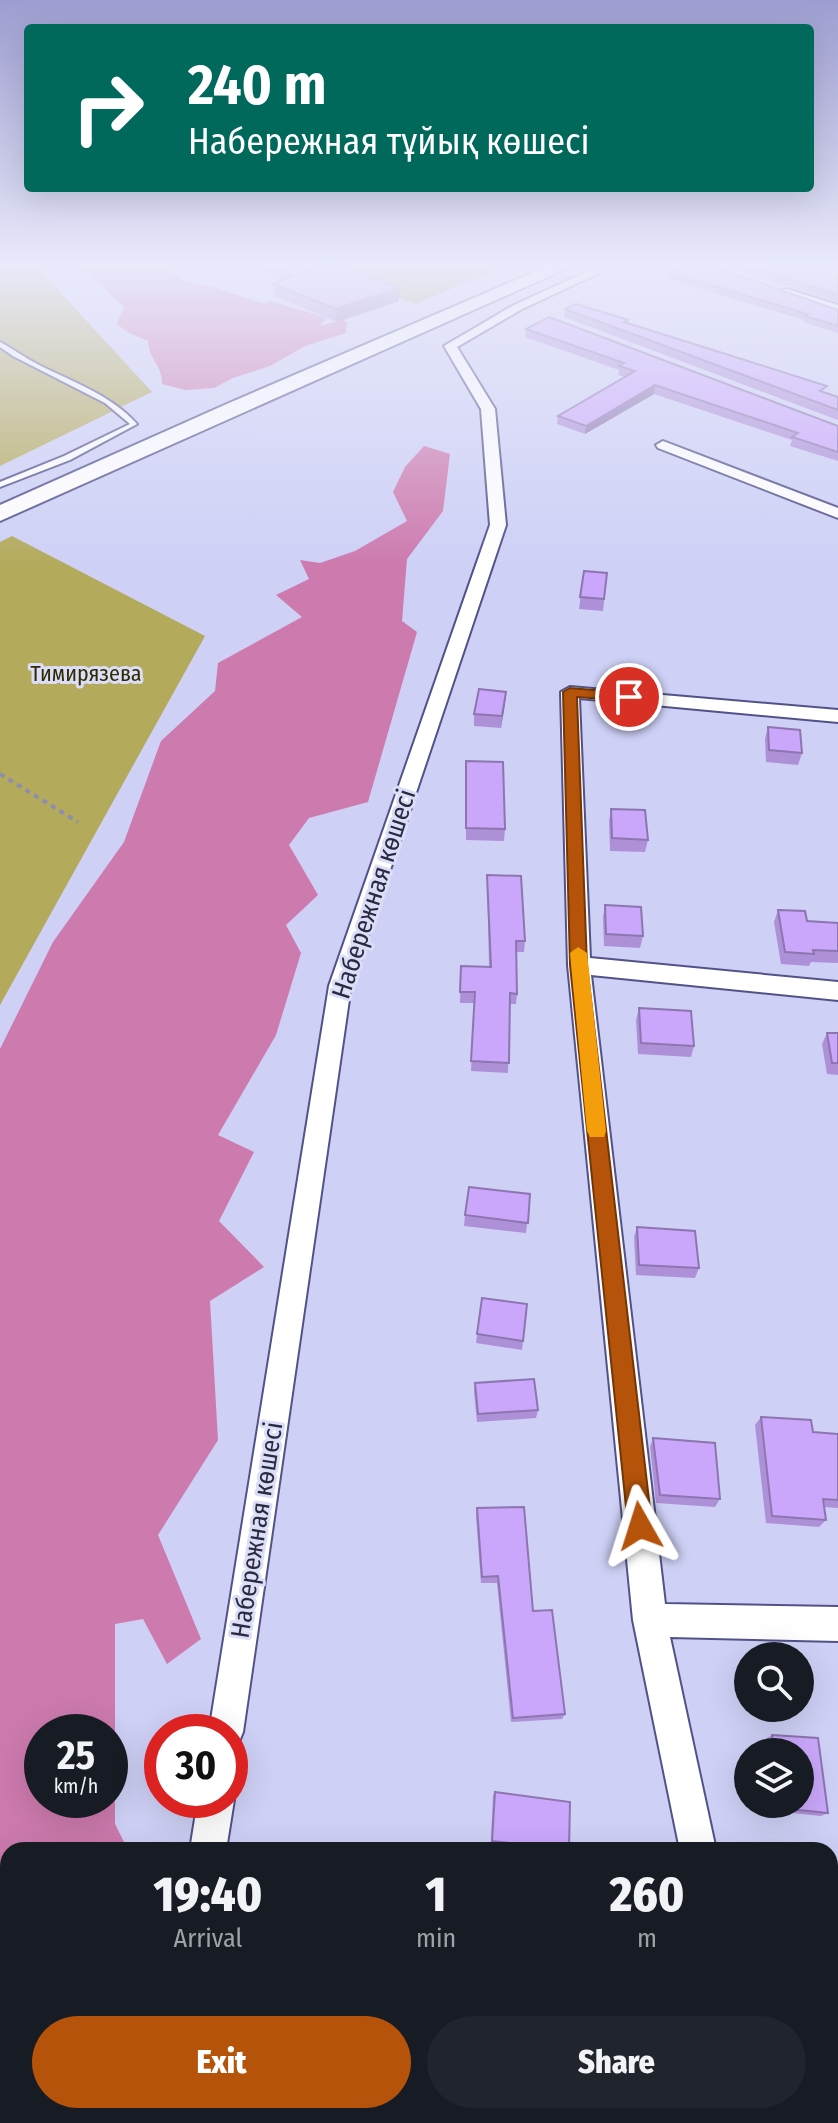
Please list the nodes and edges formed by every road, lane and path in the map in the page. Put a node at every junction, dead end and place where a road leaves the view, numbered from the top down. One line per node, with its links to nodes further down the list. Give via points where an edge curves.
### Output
1 (32, 366): 5 (lane, via 98,398 134,424)
2 (330, 366): 7 (highway)
3 (462, 366): 15 (street, Набережная көшесі, via 488,409 498,525 340,986)
4 (663, 445): 6 (street)
5 (0, 485)
6 (838, 513)
7 (0, 514)
8 (838, 716): 11 (street, via 570,692)
9 (0, 774): 10 (path)
10 (78, 822)
11 (579, 965): 12 (street); 13 (street)
12 (838, 991)
13 (650, 1620): 14 (street); 18 (street)
14 (838, 1624)
15 (229, 1714)
16 (213, 1818): 17 (street)
17 (209, 1842)
18 (696, 1842)

